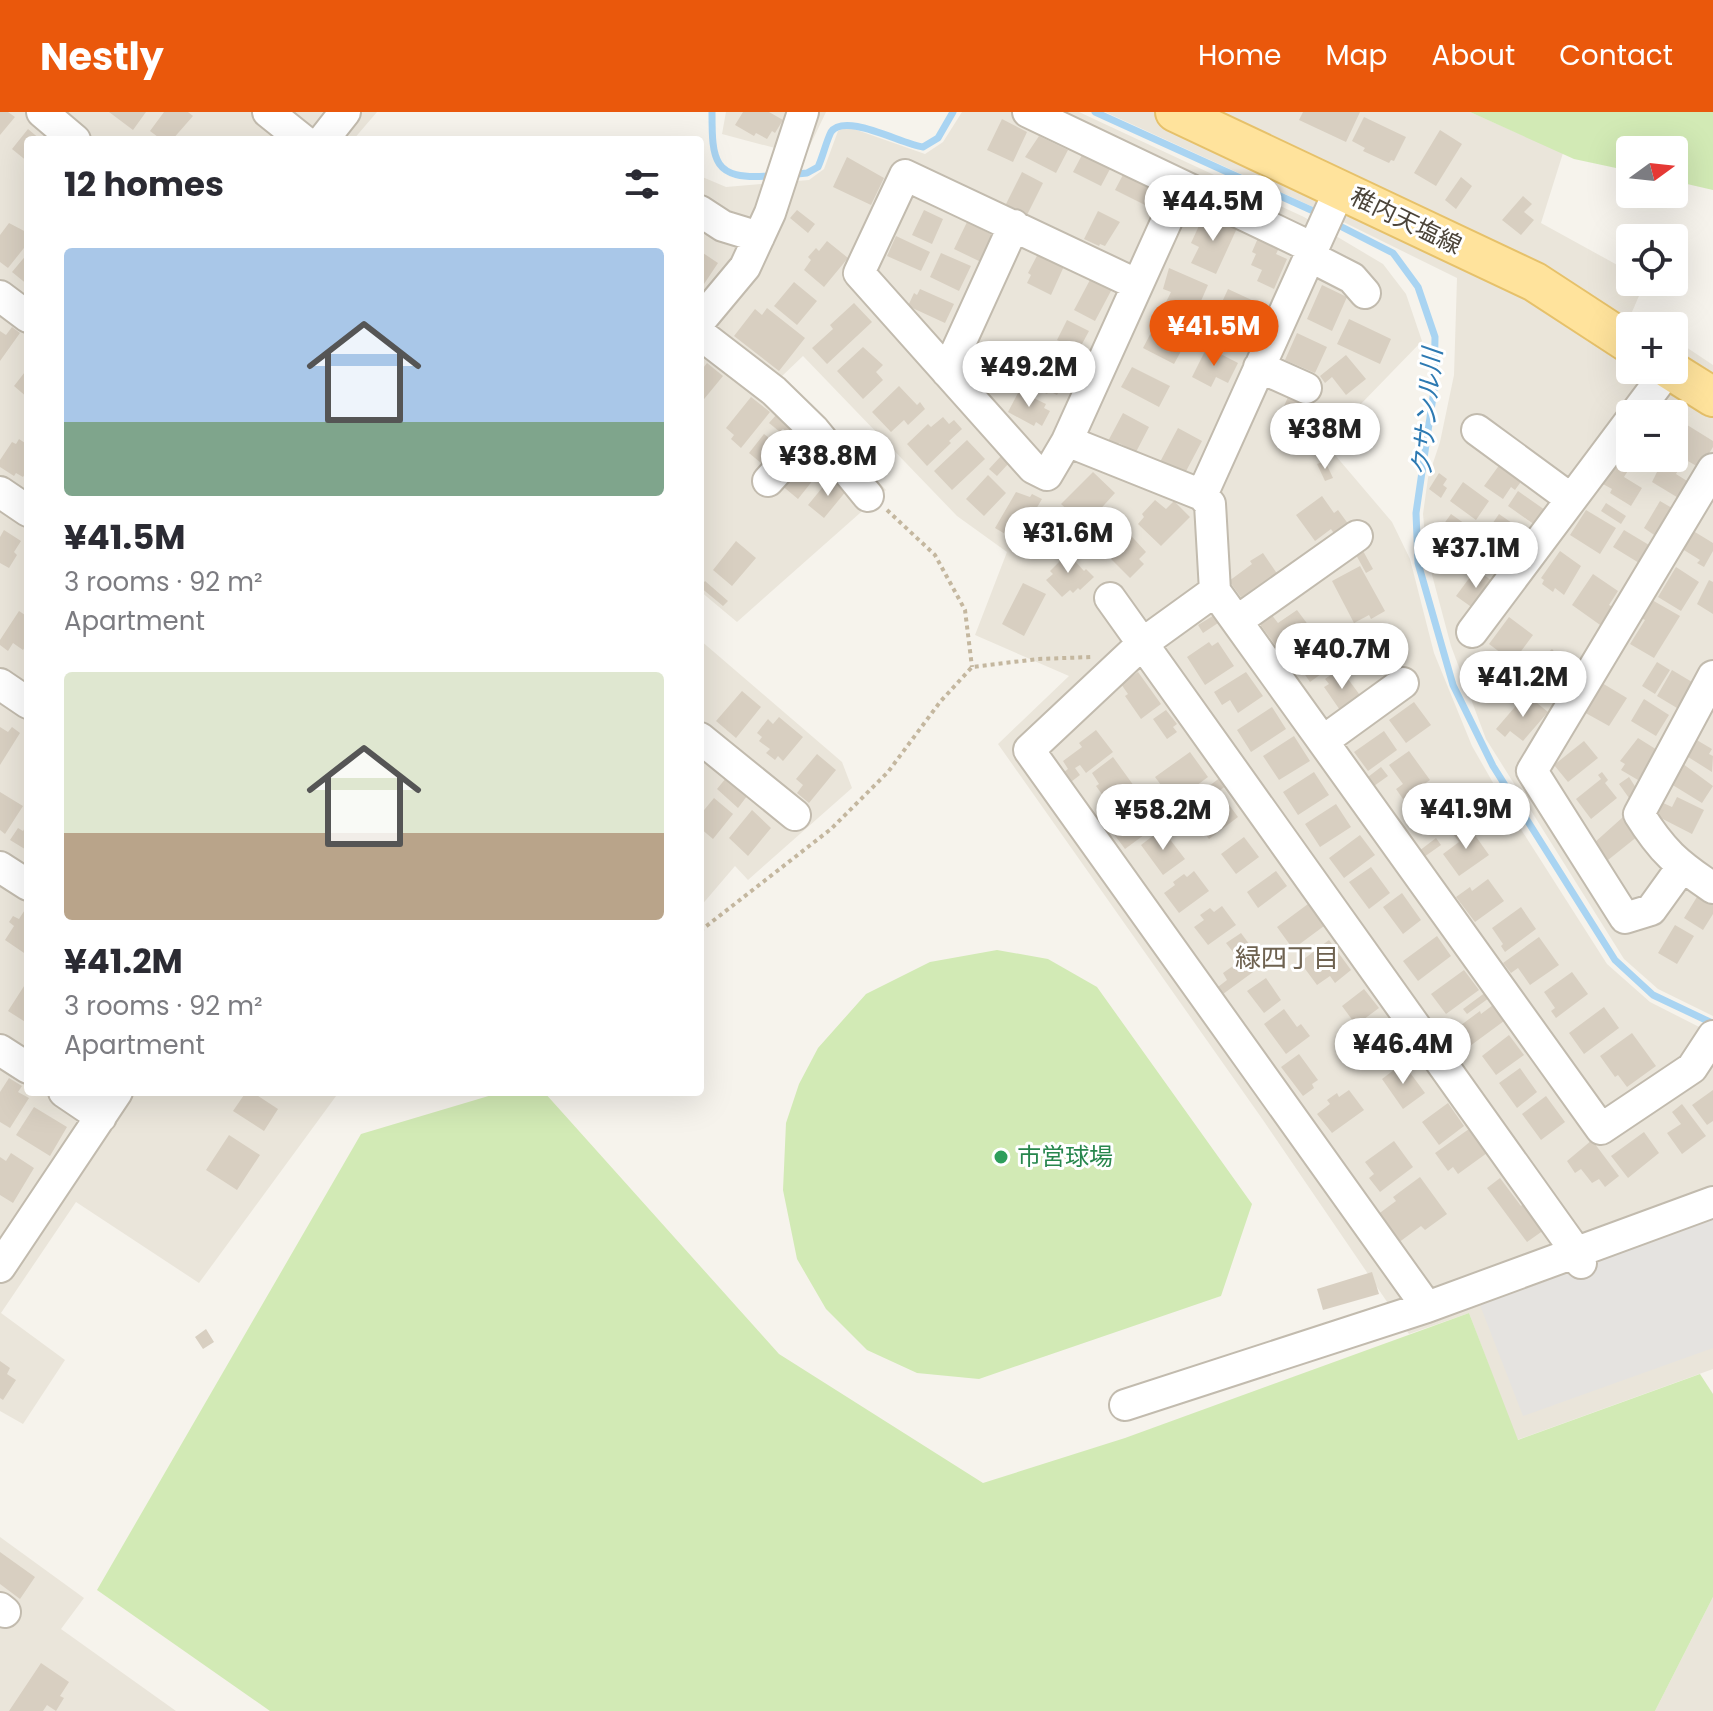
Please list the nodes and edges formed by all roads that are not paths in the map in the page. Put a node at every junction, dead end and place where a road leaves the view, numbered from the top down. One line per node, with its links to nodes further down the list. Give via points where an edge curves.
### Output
1 (42, 112): 7 (street)
2 (268, 112): 8 (street)
3 (345, 112): 9 (street)
4 (803, 112): 14 (street)
5 (1028, 112): 10 (street)
6 (1175, 112): 11 (main road, 稚内天塩線)
7 (70, 136)
8 (298, 136)
9 (326, 136)
10 (1182, 187): 15 (street); 16 (street)
11 (1340, 189): 15 (street); 21 (main road, 稚内天塩線, via 1535,282)
12 (704, 214): 14 (street)
13 (1014, 225): 16 (street); 24 (street); 24 (street, via 905,175 885,213 859,273)
14 (759, 237): 20 (street, via 745,267)
15 (1311, 252): 17 (street, via 1352,278); 23 (street)
16 (1136, 284): 33 (street)
17 (1365, 293)
18 (0, 296): 19 (street)
19 (24, 314)
20 (704, 316)
21 (1616, 335)
22 (704, 337): 30 (street)
23 (1259, 367): 27 (street); 37 (street)
24 (947, 372): 33 (street, via 1033,468 1047,475)
25 (1688, 382): 28 (main road)
26 (1658, 384): 29 (street)
27 (1306, 388)
28 (1713, 397)
29 (1646, 400)
30 (814, 430): 35 (street); 38 (street)
31 (1477, 430): 39 (street)
32 (1616, 440): 39 (street)
33 (1067, 441): 37 (street)
34 (1713, 469): 55 (street, via 1532,771 1625,918 1651,910)
35 (768, 481)
36 (0, 492): 40 (street)
37 (1202, 495): 42 (street, via 1210,504)
38 (868, 496)
39 (1571, 499): 45 (street)
40 (24, 508)
41 (1357, 536): 44 (street)
42 (1215, 591): 44 (street); 46 (street)
43 (1110, 598): 46 (street)
44 (1237, 621): 52 (street)
45 (1472, 632)
46 (1136, 650): 65 (street); 67 (street, via 1029,750)
47 (1713, 676): 55 (street, via 1639,814 1658,845)
48 (1403, 683): 52 (street)
49 (0, 684): 50 (street)
50 (24, 700)
51 (704, 741): 53 (street)
52 (1323, 741): 58 (street, via 1601,1129 1692,1068)
53 (795, 815)
54 (0, 867): 56 (street)
55 (1682, 867): 57 (street)
56 (24, 882)
57 (1713, 888)
58 (1713, 1036)
59 (0, 1050): 60 (street)
60 (24, 1065)
61 (79, 1096): 62 (street)
62 (109, 1104): 64 (street)
63 (1713, 1202): 65 (street)
64 (8, 1236): 66 (street)
65 (1579, 1258): 67 (street)
66 (0, 1267)
67 (1427, 1307): 68 (street)
68 (1125, 1405)

